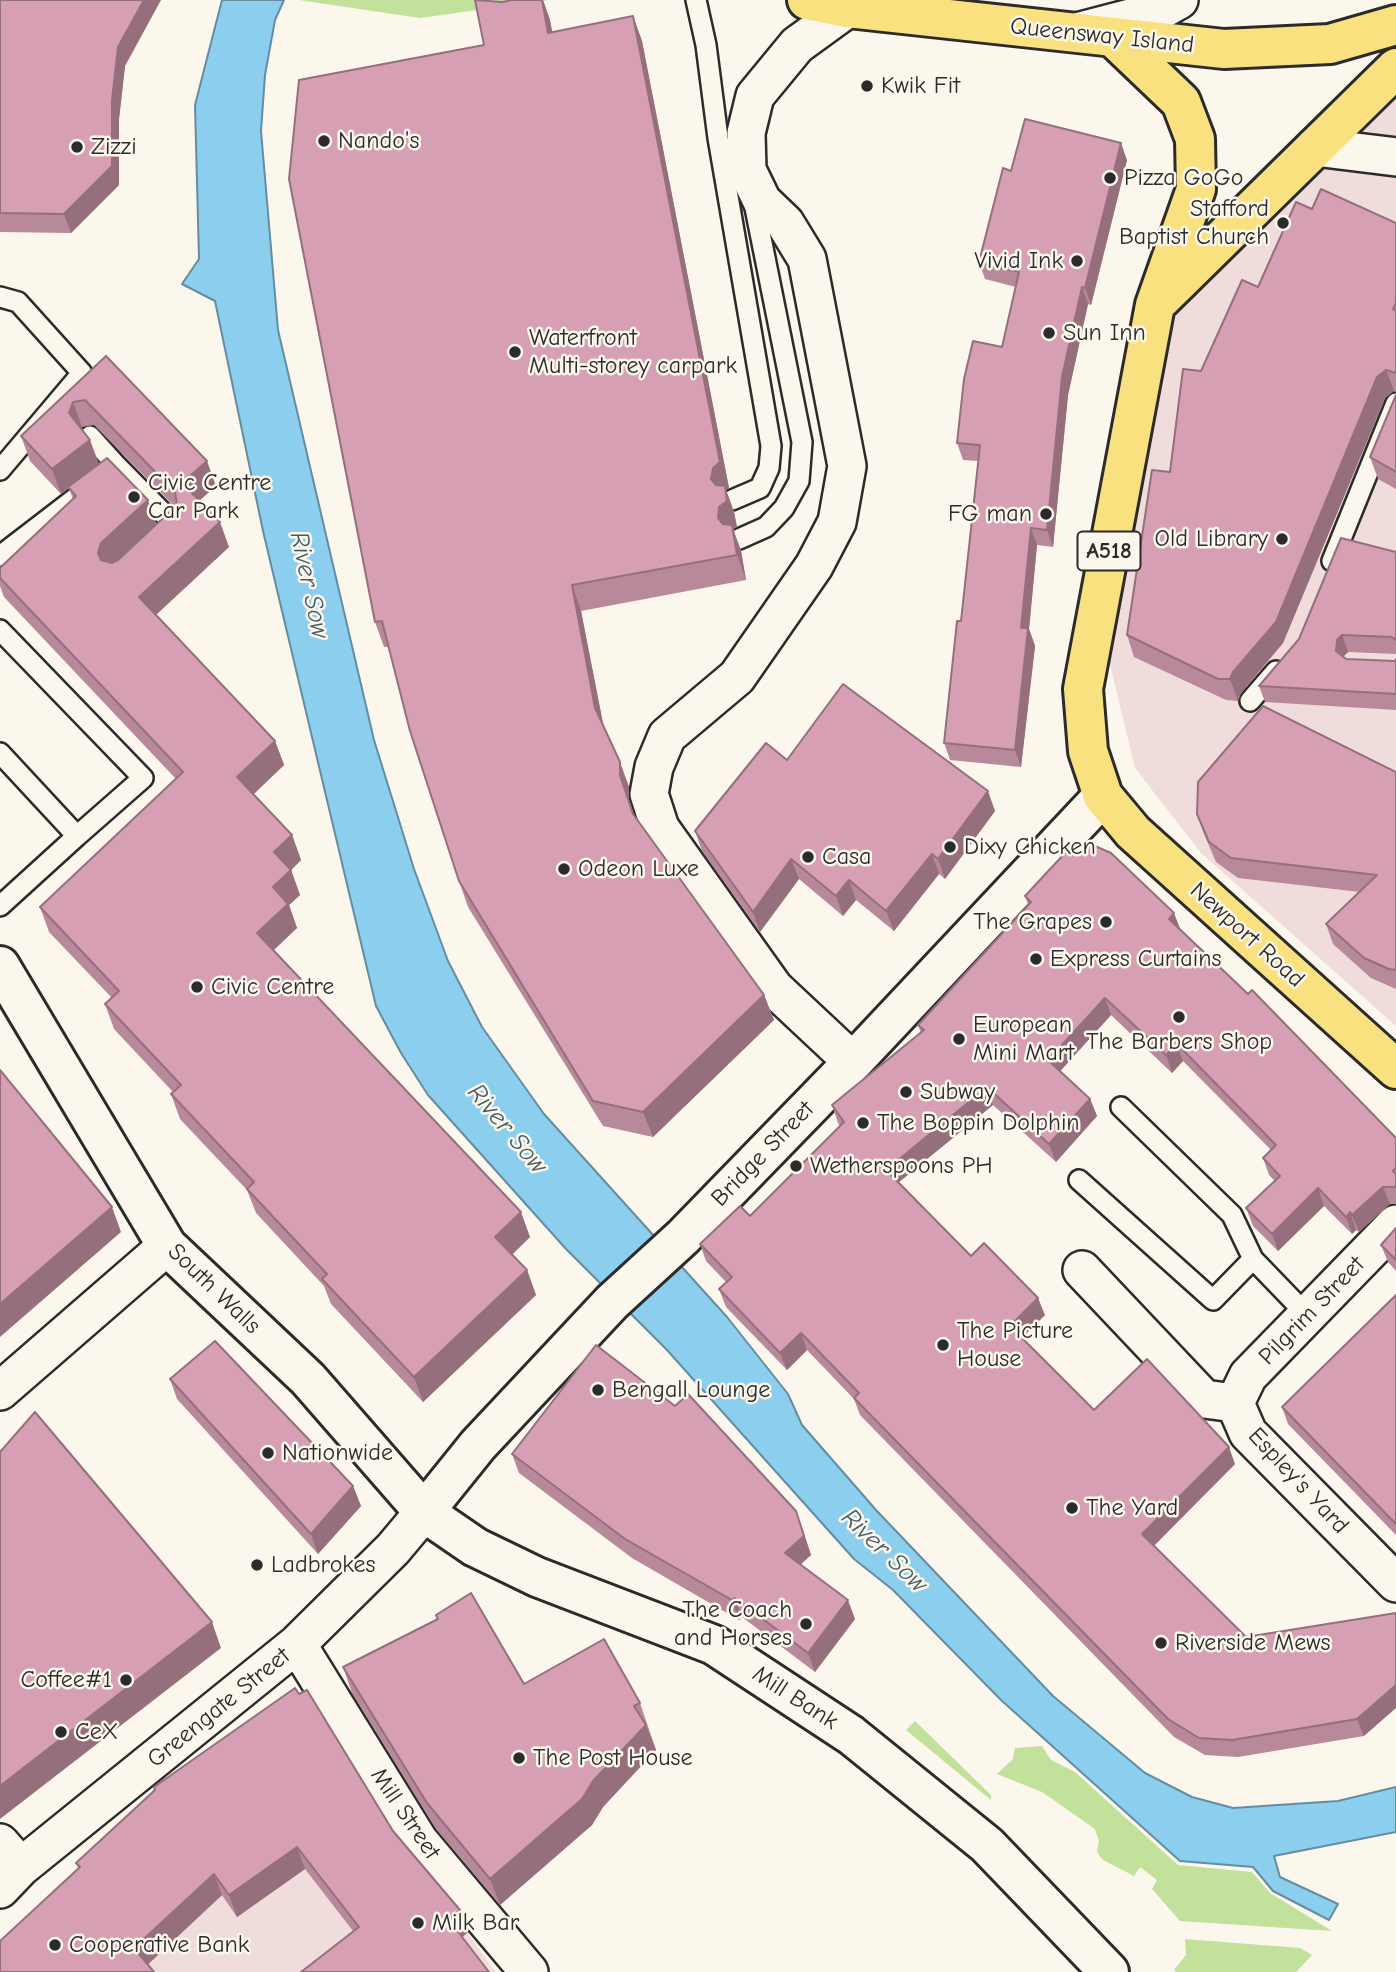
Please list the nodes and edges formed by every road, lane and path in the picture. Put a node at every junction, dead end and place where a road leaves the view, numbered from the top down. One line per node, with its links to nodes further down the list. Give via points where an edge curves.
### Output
1 (696, 0): 18 (lane, via 771,446 769,468 760,488)
2 (807, 0): 4 (highway, Queensway Island)
3 (1178, 0): 6 (street, via 1161,10)
4 (848, 8): 6 (highway, Queensway Island); 11 (street, via 797,45 755,96 746,133)
5 (1396, 25): 7 (highway, Queensway Island, via 1317,45 1224,49)
6 (1072, 33): 7 (highway, Queensway Island)
7 (1115, 38): 13 (highway, A518, via 1181,103 1195,139 1196,190)
8 (1396, 68): 9 (highway)
9 (1315, 147): 10 (street); 13 (highway)
10 (1396, 157)
11 (747, 170): 19 (lane, via 802,442 799,481 784,508 766,527); 31 (street, via 762,201 785,223 807,259 847,466 837,522 814,566 737,677 667,736 649,794 660,828 774,988)
12 (0, 297): 17 (lane, via 18,302 82,373)
13 (1155, 305): 27 (highway, A518, via 1083,689 1088,751)
14 (1396, 403): 22 (lane)
15 (90, 436): 16 (lane)
16 (117, 466): 20 (lane, via 175,525); 21 (lane)
17 (0, 470)
18 (732, 500)
19 (739, 539)
20 (147, 550)
21 (0, 556)
22 (1326, 575)
23 (0, 630): 28 (lane, via 143,778)
24 (1286, 660): 25 (lane)
25 (1250, 701)
26 (0, 753): 28 (lane)
27 (1103, 796): 31 (street, Bridge Street); 32 (highway, Newport Road / A518, via 1133,832)
28 (77, 836): 29 (lane)
29 (0, 906)
30 (0, 966): 36 (street, South Walls)
31 (853, 1062): 42 (street, Bridge Street, via 612,1302 478,1445)
32 (1396, 1069)
33 (1121, 1107): 37 (lane, via 1231,1214)
34 (1079, 1180): 37 (lane, via 1213,1300)
35 (1396, 1224): 39 (street, Pilgrim Street)
36 (167, 1246): 40 (street); 42 (street, South Walls, via 308,1379)
37 (1253, 1259): 39 (lane)
38 (1082, 1270): 41 (street, Espley's Yard, via 1204,1399)
39 (1307, 1315): 41 (street, Pilgrim Street, via 1248,1376)
40 (0, 1391)
41 (1235, 1403): 43 (street, Espley's Yard, via 1248,1433)
42 (424, 1512): 44 (street, Greengate Street); 47 (street, Mill Bank, via 475,1547 537,1577 714,1645 851,1735 987,1845)
43 (1396, 1583)
44 (297, 1644): 45 (street, Greengate Street); 46 (street, Mill Street, via 419,1841)
45 (7, 1866)
46 (528, 1972)
47 (1109, 1972)

